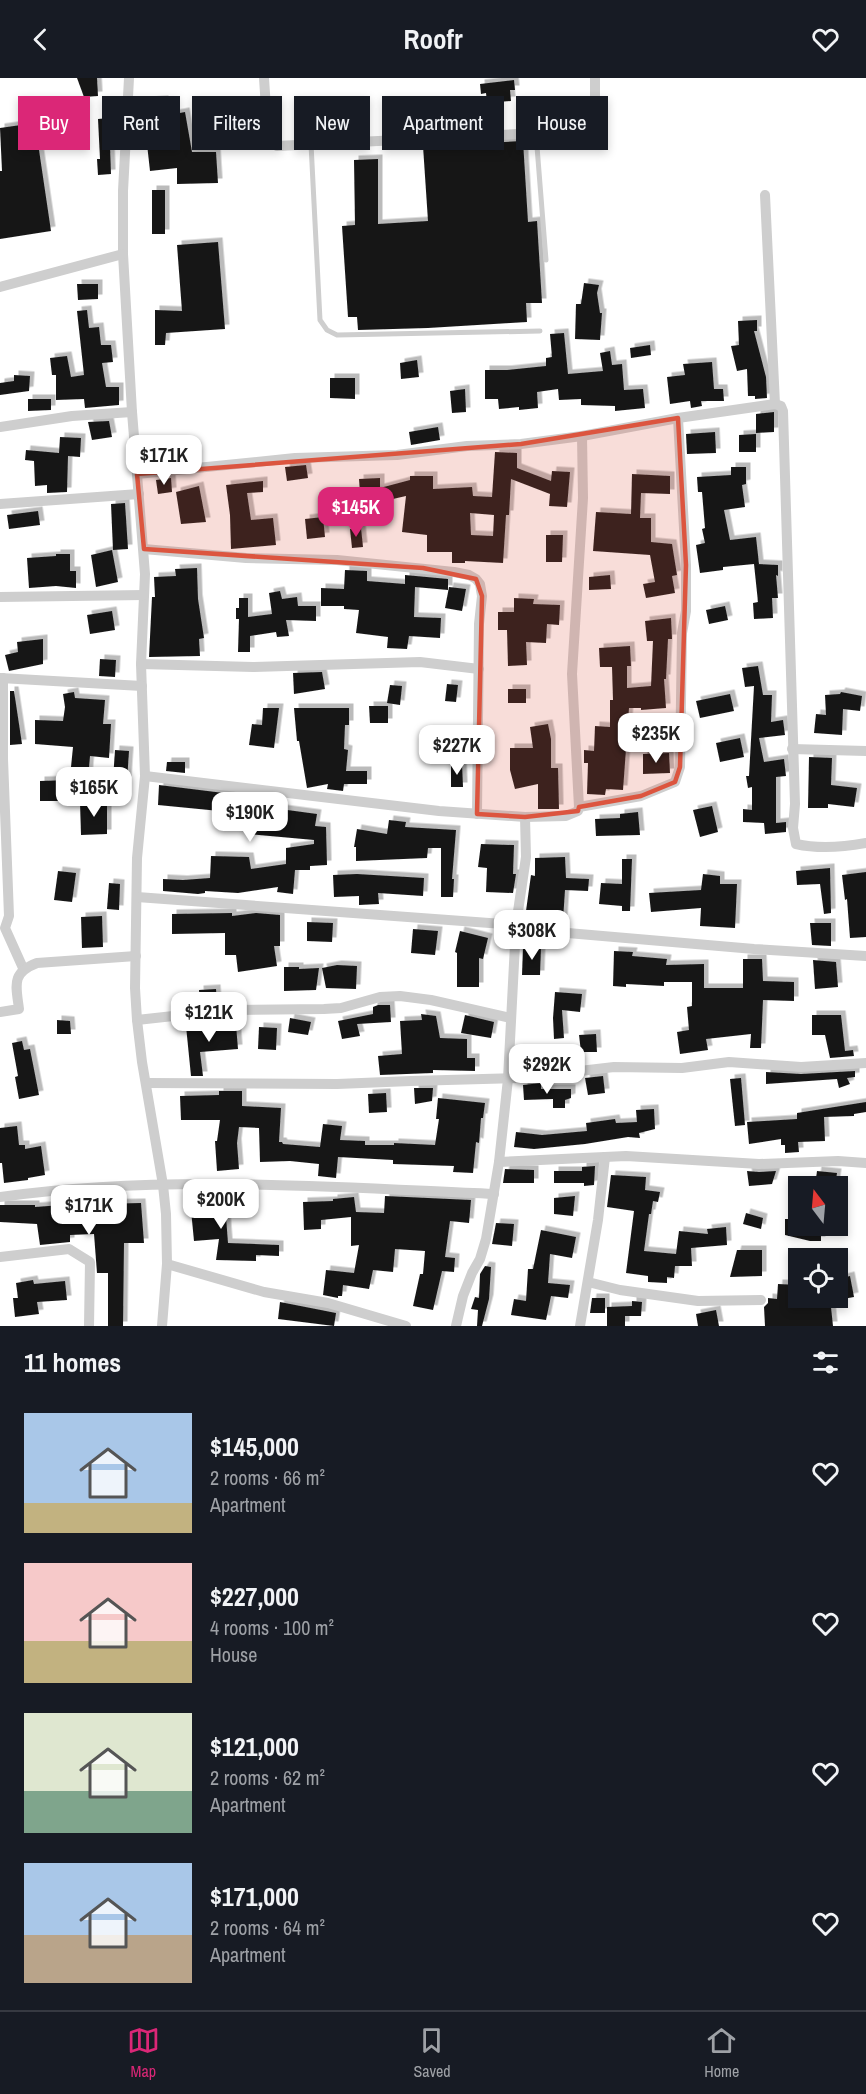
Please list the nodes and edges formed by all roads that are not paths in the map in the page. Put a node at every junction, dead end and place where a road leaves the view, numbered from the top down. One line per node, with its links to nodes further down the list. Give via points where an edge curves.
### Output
1 (129, 78): 11 (street)
2 (264, 78): 7 (street, via 268,139 277,146)
3 (595, 78): 4 (street)
4 (595, 96)
5 (516, 135): 6 (street)
6 (370, 141)
7 (294, 145)
8 (311, 150): 14 (lane, via 320,320 327,330 337,334)
9 (537, 150): 12 (lane)
10 (765, 195): 15 (street)
11 (123, 254): 13 (street); 16 (street)
12 (546, 260)
13 (0, 287)
14 (540, 331)
15 (776, 404): 17 (street); 30 (street, via 783,411)
16 (132, 412): 18 (street); 20 (street)
17 (678, 418): 19 (street); 34 (street, via 686,565 680,767 675,782 642,796)
18 (0, 427)
19 (582, 436): 20 (street, via 397,456 295,458); 34 (street, via 583,498 572,674)
20 (137, 474): 21 (street)
21 (139, 494): 22 (street); 23 (street)
22 (0, 504)
23 (144, 549): 24 (street); 27 (street, via 246,558 337,560 469,575 480,584 482,596)
24 (144, 595): 25 (street); 26 (street)
25 (0, 597)
26 (141, 664): 27 (street, via 253,667 420,662); 29 (street)
27 (479, 669): 35 (street)
28 (2, 678): 29 (street); 32 (street)
29 (141, 686): 33 (street)
30 (792, 749): 31 (street); 38 (street, via 796,844)
31 (866, 751)
32 (2, 759): 37 (street)
33 (145, 776): 35 (street); 39 (street)
34 (579, 807): 36 (street, via 573,814)
35 (477, 814): 36 (street)
36 (525, 818): 40 (street, via 525,857)
37 (3, 840): 41 (street, via 9,916)
38 (866, 843)
39 (136, 897): 40 (street); 42 (street)
40 (516, 925): 43 (street, via 556,932); 46 (street)
41 (3, 928): 44 (street)
42 (136, 956): 44 (street, via 37,963); 47 (street)
43 (866, 956)
44 (23, 968): 45 (street, via 16,981 20,1009)
45 (0, 1012)
46 (511, 1018): 47 (street, via 400,996 380,997 341,1008 228,1010); 49 (street)
47 (137, 1020): 50 (street)
48 (866, 1063): 49 (street, via 801,1067 729,1062 682,1068 614,1067)
49 (508, 1079): 50 (street, via 337,1084); 52 (street)
50 (146, 1083): 54 (street)
51 (605, 1156): 52 (street); 53 (street, via 759,1164); 59 (street)
52 (499, 1162): 55 (street)
53 (866, 1163)
54 (163, 1185): 55 (street); 56 (street); 58 (street)
55 (494, 1194): 64 (street, via 480,1258 463,1296)
56 (0, 1197)
57 (0, 1257): 61 (street, via 69,1249 90,1262)
58 (167, 1264): 62 (street); 63 (street)
59 (588, 1282): 60 (street, via 643,1295 698,1301); 65 (street)
60 (761, 1300)
61 (89, 1326)
62 (162, 1326)
63 (406, 1326)
64 (456, 1326)
65 (579, 1326)

